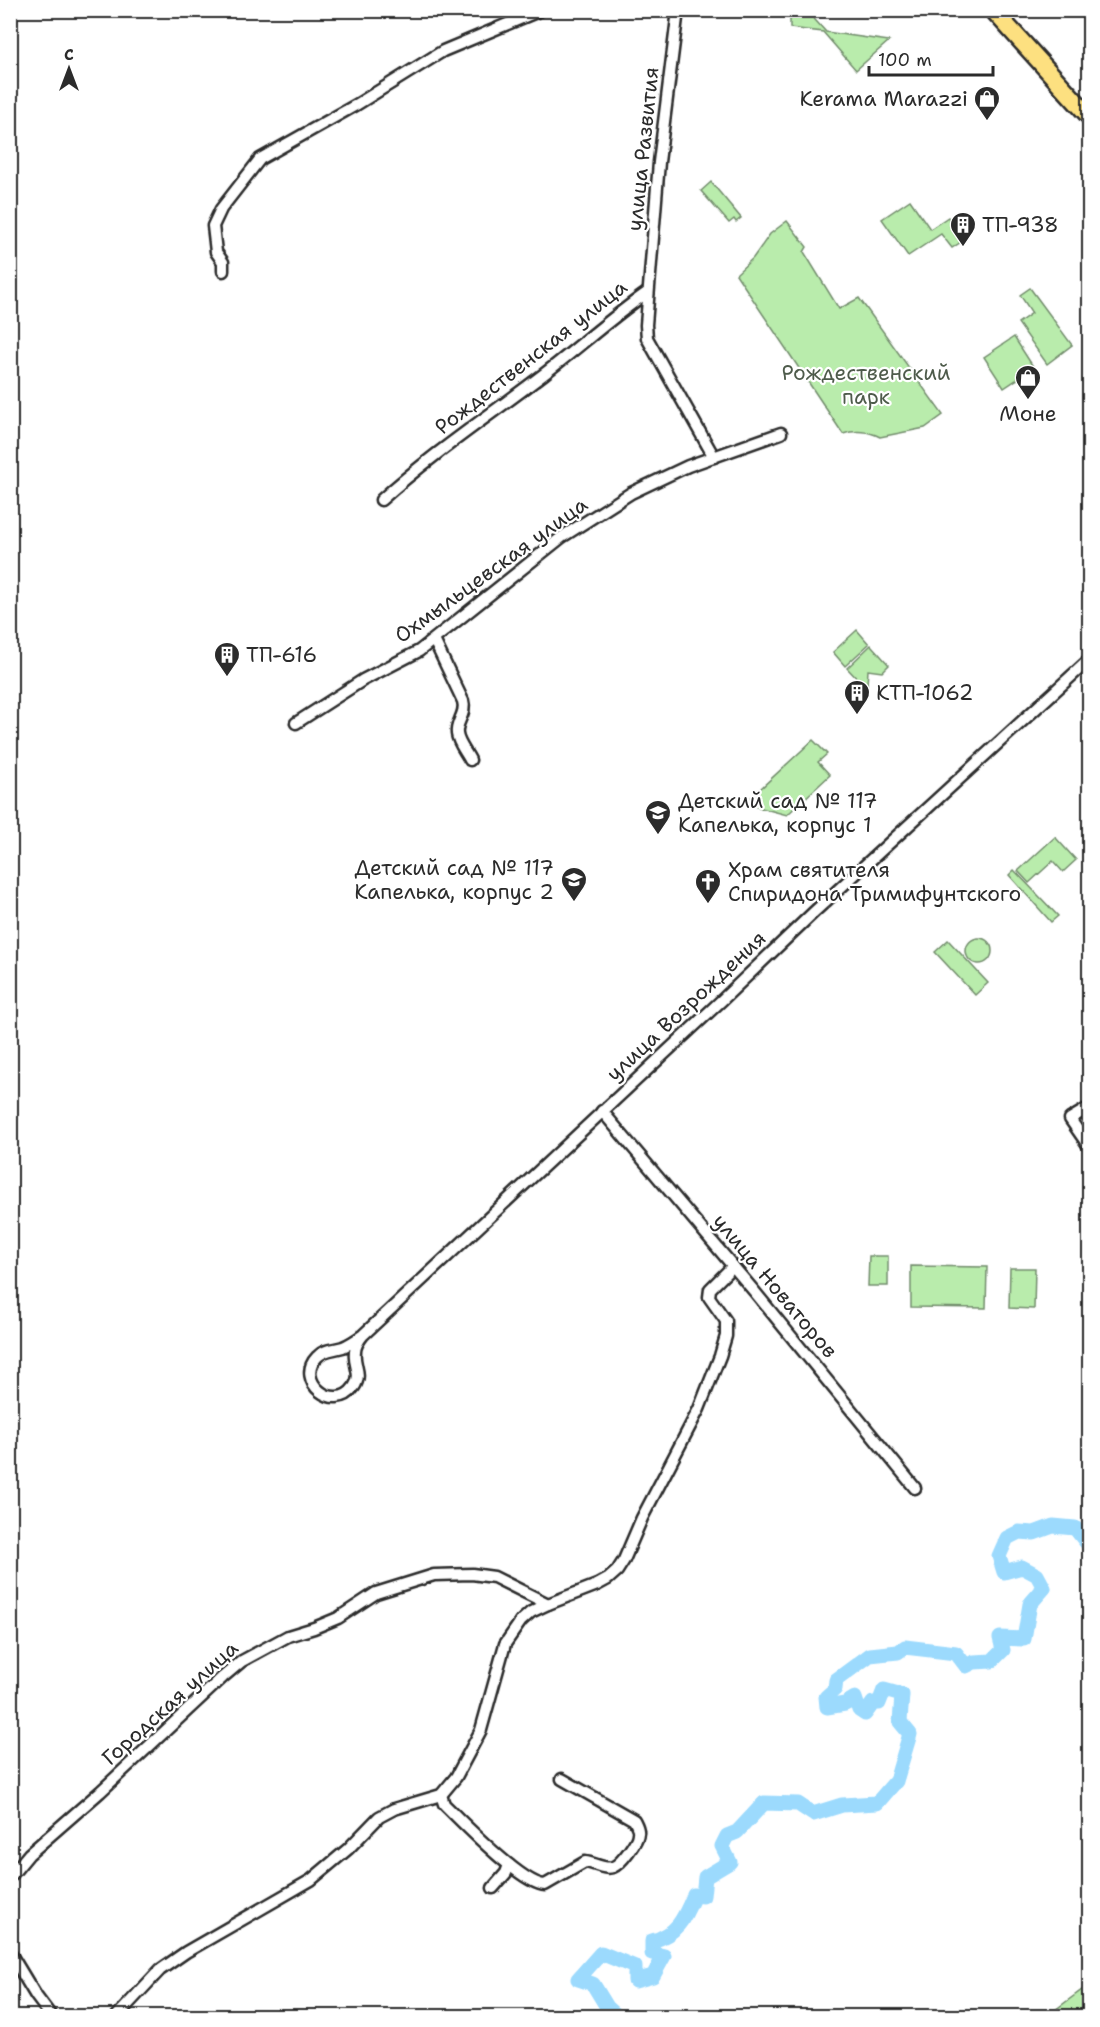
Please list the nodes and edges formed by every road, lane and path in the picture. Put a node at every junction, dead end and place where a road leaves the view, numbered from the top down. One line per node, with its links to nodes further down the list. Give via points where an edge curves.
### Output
1 (541, 10): 5 (street, via 443,51 260,159 221,209 213,226)
2 (678, 10): 6 (street, улица Развития)
3 (993, 10): 4 (main road)
4 (1089, 117)
5 (223, 271)
6 (648, 292): 8 (street, Рождественская улица, via 648,338); 9 (street, Рождественская улица, via 401,480)
7 (781, 433): 8 (street, Охмыльцевская улица)
8 (714, 457): 10 (street, Охмыльцевская улица, via 647,485 562,537)
9 (381, 500)
10 (434, 640): 12 (street, Охмыльцевская улица); 13 (street, via 463,701 456,732)
11 (1089, 659): 15 (street, улица Возрождения)
12 (296, 723)
13 (470, 760)
14 (1089, 1107): 16 (street, via 1070,1119)
15 (602, 1111): 17 (street, улица Новаторов); 18 (street, улица Возрождения)
16 (1089, 1148)
17 (733, 1266): 19 (street, улица Новаторов); 20 (street, via 710,1288 709,1297 726,1321 720,1356 699,1409 624,1560 617,1571 597,1586)
18 (363, 1335): 18 (street, улица Возрождения, via 316,1357 310,1374 318,1390 334,1397 347,1394 354,1387 358,1375 354,1353)
19 (915, 1488)
20 (548, 1604): 22 (street, via 521,1621 505,1644 482,1730 456,1777); 24 (street, Городская улица, via 494,1577 434,1575 376,1593 338,1618 288,1636 236,1666 29,1854)
21 (562, 1779): 23 (street, via 634,1820 638,1836 613,1867 585,1862 544,1885 533,1883)
22 (441, 1795): 23 (street, via 444,1804); 28 (street, via 379,1817 348,1850 311,1880 160,1970)
23 (509, 1865): 25 (street)
24 (10, 1877)
25 (494, 1888)
26 (10, 1953): 27 (street)
27 (51, 2016)
28 (117, 2016)

